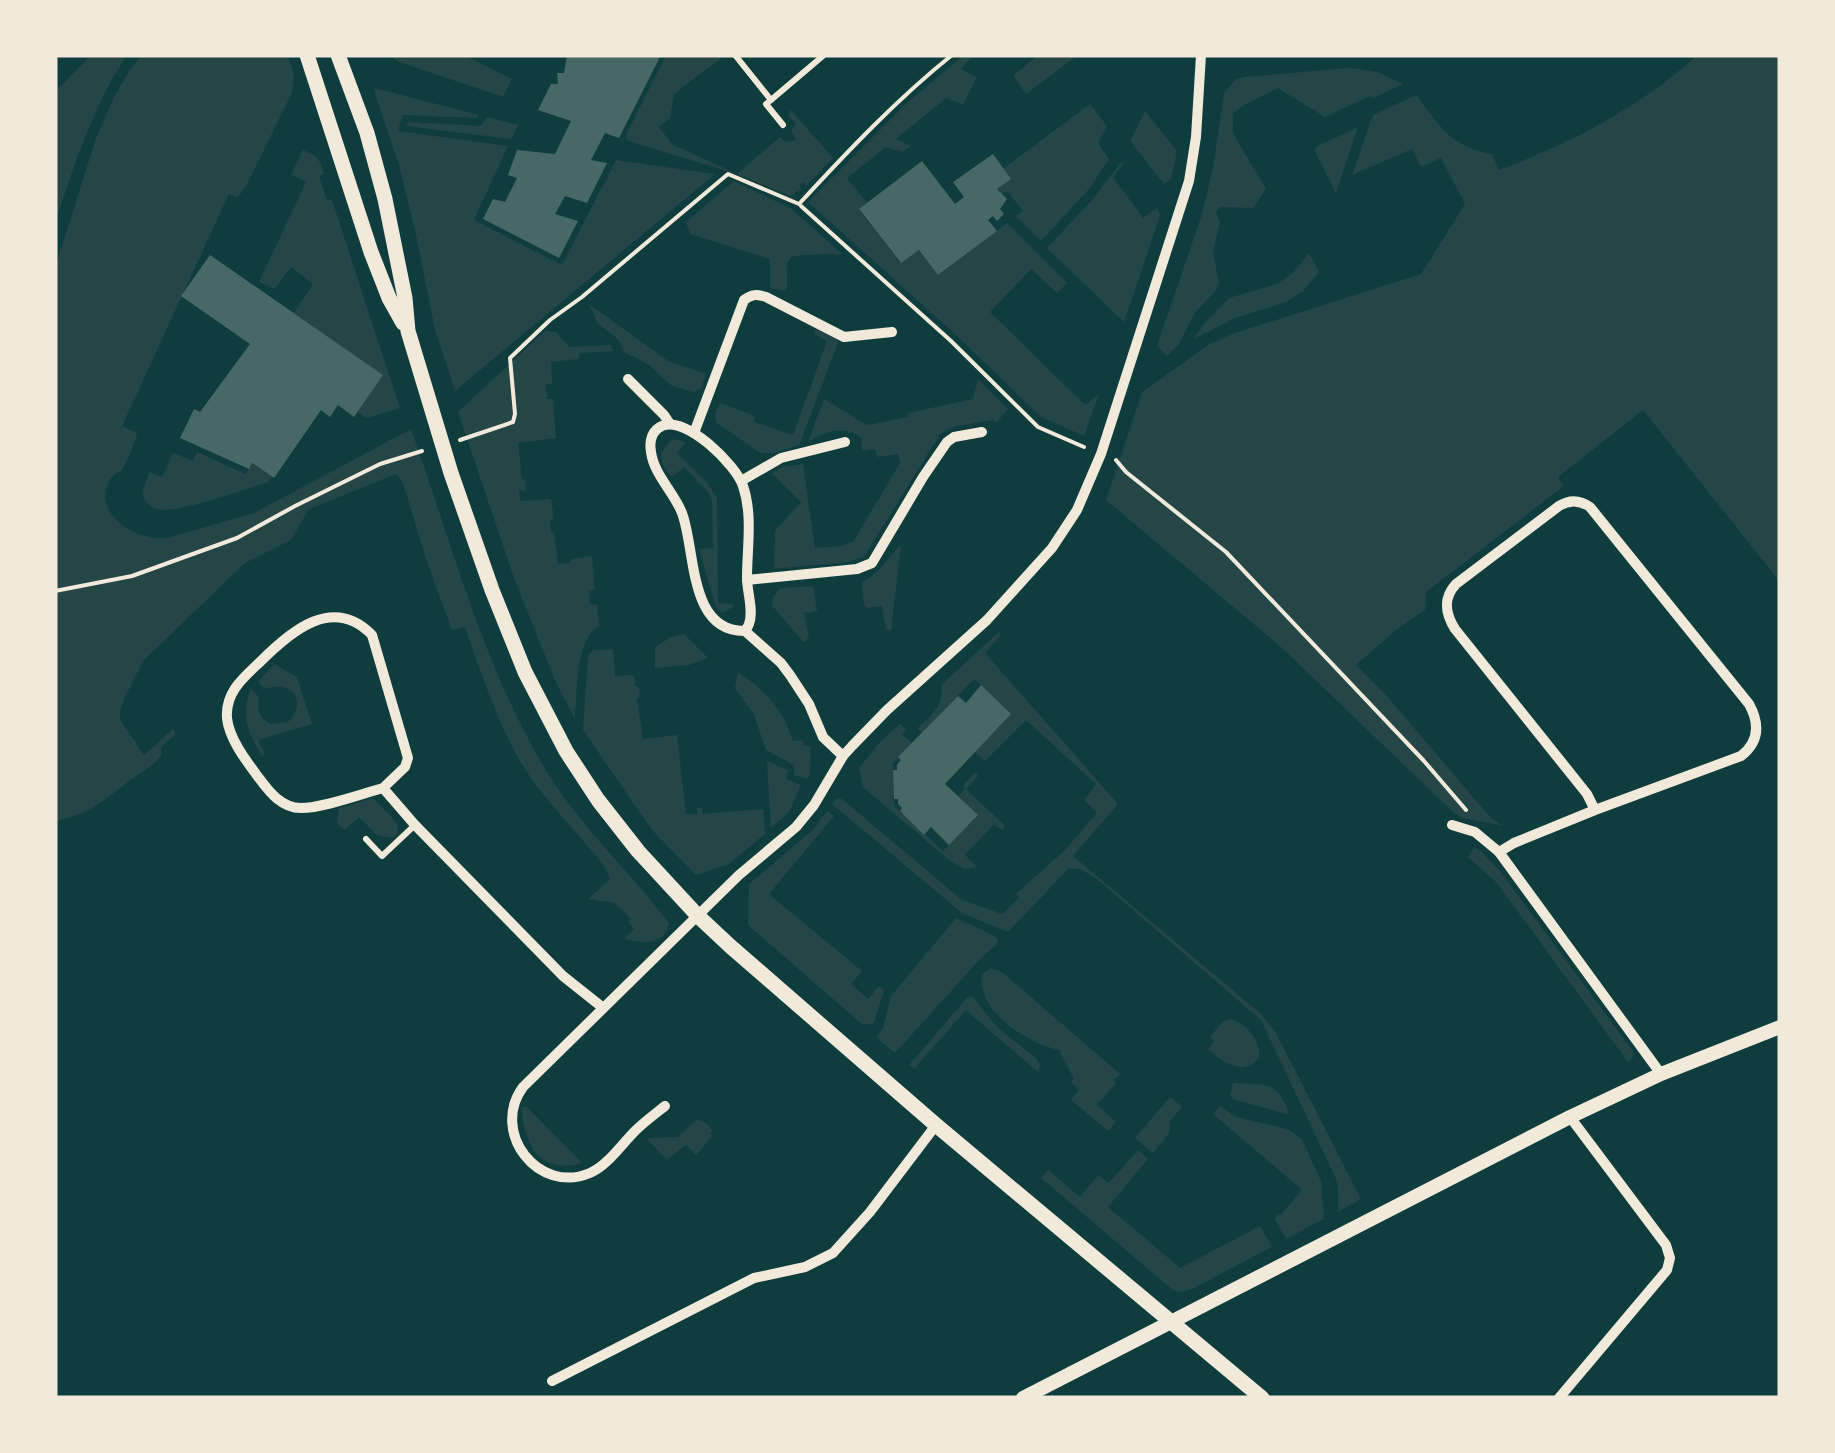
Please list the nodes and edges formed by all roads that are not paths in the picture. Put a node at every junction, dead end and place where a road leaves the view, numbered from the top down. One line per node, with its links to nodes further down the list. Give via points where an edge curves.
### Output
1 (338, 55): 8 (main road, via 386,199)
2 (734, 55): 6 (lane)
3 (824, 55): 6 (lane)
4 (1200, 55): 18 (street, via 1189,181 1101,454 1072,518 987,620)
5 (310, 56): 8 (main road, via 370,252)
6 (771, 100): 7 (lane, via 766,104)
7 (783, 126)
8 (408, 331): 25 (main road, via 492,590 543,710 598,800)
9 (892, 332): 13 (street, via 844,338 766,297 748,297)
10 (628, 379): 11 (street)
11 (670, 424): 13 (street); 17 (street, via 654,433 651,452 685,520 705,607 719,622)
12 (982, 432): 16 (street, via 947,442 872,563)
13 (694, 433): 15 (street)
14 (845, 442): 15 (street, via 782,458)
15 (741, 482): 16 (street, via 748,504)
16 (747, 580): 17 (street)
17 (745, 630): 18 (street, via 790,676 822,737)
18 (843, 756): 25 (street, via 806,816)
19 (383, 788): 19 (street, via 408,758 372,635 349,620 313,621 283,639 236,686 227,719 232,735 287,806 310,808); 21 (street)
20 (1596, 810): 20 (street, via 1741,756 1754,742 1757,723 1749,704 1590,507 1574,501 1456,584 1446,604 1455,629); 24 (street)
21 (414, 825): 23 (lane, via 382,856); 26 (street)
22 (1452, 825): 24 (street, via 1475,832)
23 (366, 839)
24 (1499, 852): 28 (street)
25 (698, 916): 26 (street); 31 (main road)
26 (602, 1007): 29 (street, via 518,1094 511,1118 517,1146 543,1170 587,1174)
27 (1780, 1027): 28 (street)
28 (1661, 1074): 30 (street)
29 (665, 1106)
30 (1570, 1117): 32 (street); 36 (street, via 1670,1258 1668,1270)
31 (936, 1125): 32 (main road); 33 (street, via 832,1253 754,1278)
32 (1170, 1321): 34 (street); 35 (main road)
33 (552, 1381)
34 (1023, 1398)
35 (1262, 1398)
36 (1559, 1398)

